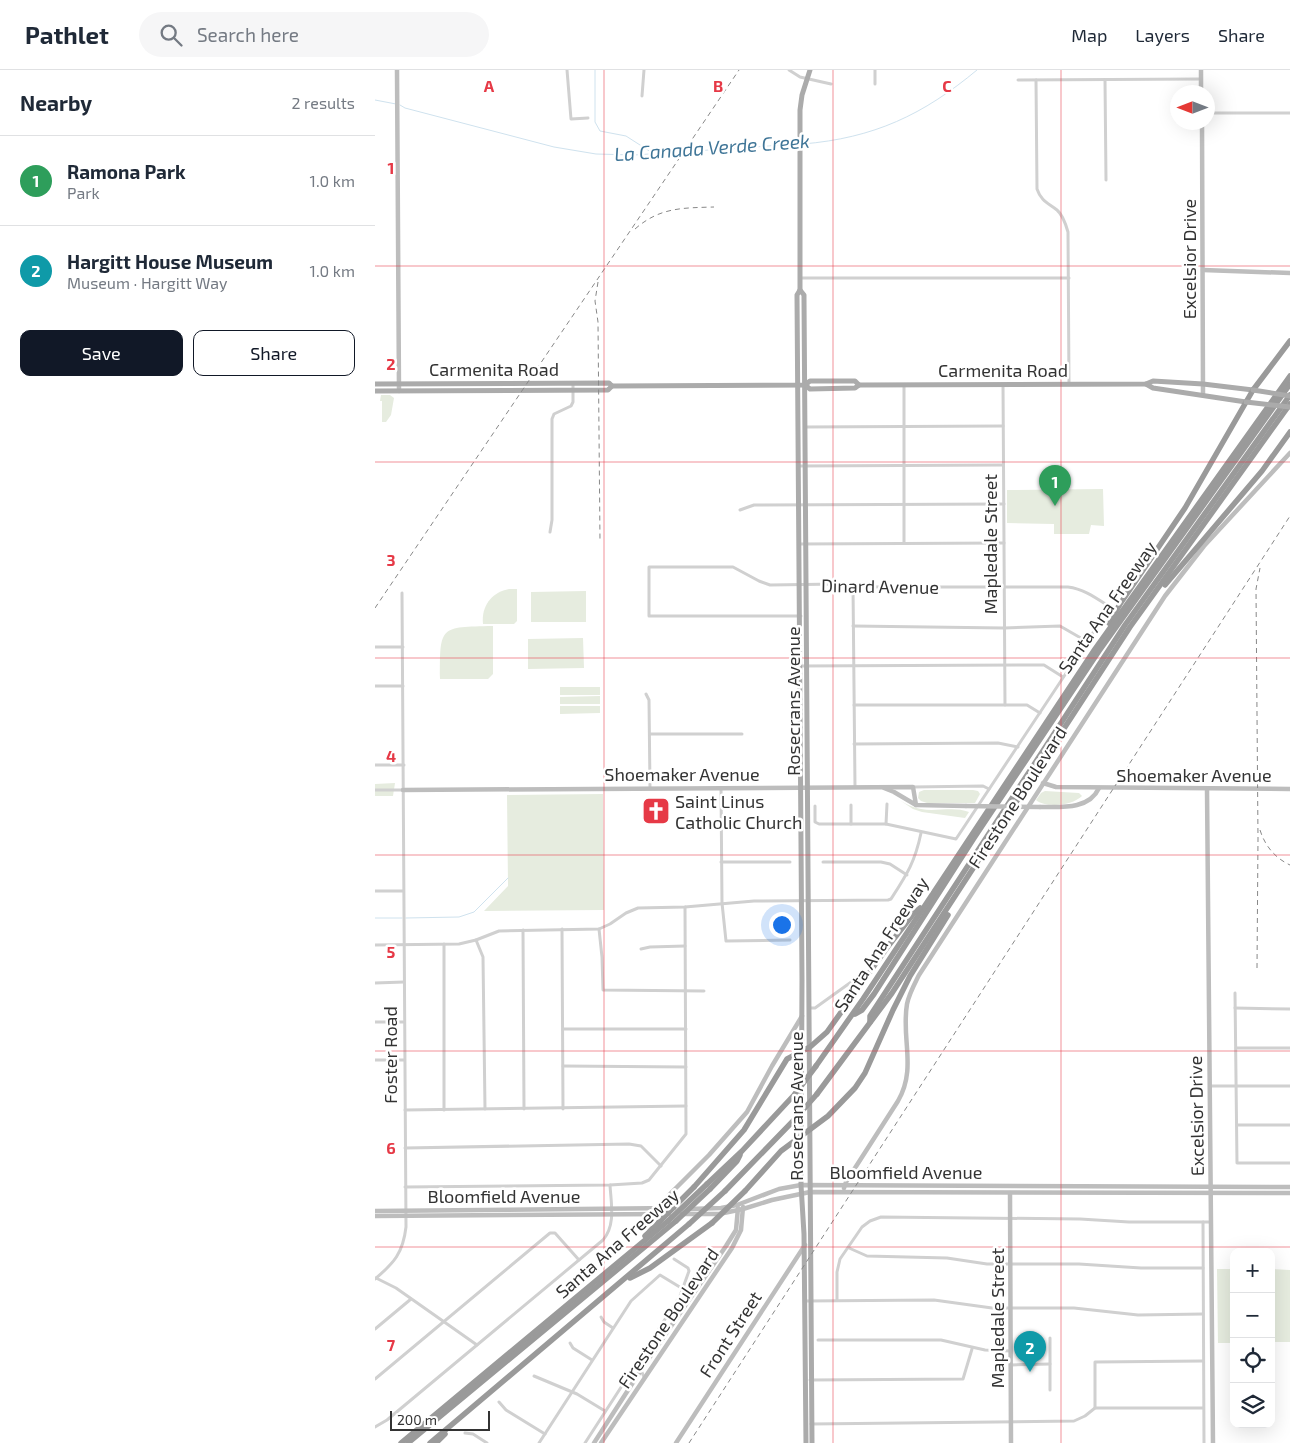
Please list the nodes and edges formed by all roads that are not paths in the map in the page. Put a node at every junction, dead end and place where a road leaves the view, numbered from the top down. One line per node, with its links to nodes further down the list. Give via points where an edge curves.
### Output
1 (397, 70): 33 (street)
2 (567, 70): 19 (street, via 571,119)
3 (644, 70): 16 (street)
4 (789, 70): 8 (street)
5 (811, 70): 8 (main road, Rosecrans Avenue)
6 (875, 70): 14 (street)
7 (1201, 70): 9 (street)
8 (807, 79): 13 (street); 24 (main road, Rosecrans Avenue, via 800,103)
9 (1201, 79): 12 (street); 15 (street)
10 (1018, 80): 11 (street)
11 (1036, 80): 12 (street); 25 (street, via 1036,186 1039,196 1057,210 1065,223)
12 (1105, 80): 21 (street)
13 (831, 84)
14 (875, 84)
15 (1201, 85)
16 (642, 96)
17 (1215, 113): 18 (street)
18 (1290, 113)
19 (588, 118)
20 (1202, 130): 22 (street, Excelsior Drive)
21 (1106, 180)
22 (1203, 270): 23 (street); 37 (street, Excelsior Drive)
23 (1290, 273)
24 (800, 278): 25 (street); 26 (main road, Rosecrans Avenue)
25 (1069, 278): 35 (street)
26 (800, 290): 27 (main road, Rosecrans Avenue); 28 (main road, Rosecrans Avenue, via 804,294)
27 (797, 306): 28 (main road); 39 (main road, Rosecrans Avenue)
28 (804, 306): 40 (main road, Rosecrans Avenue)
29 (1290, 341): 44 (highway)
30 (1290, 376): 84 (highway, Santa Ana Freeway)
31 (573, 383): 33 (main road, Carmenita Road); 42 (main road, Carmenita Road, via 609,383); 43 (street)
32 (375, 384): 33 (main road, Carmenita Road)
33 (399, 384): 46 (street)
34 (1003, 384): 35 (main road, Carmenita Road); 41 (main road, Carmenita Road); 52 (street, Mapledale Street)
35 (1069, 384): 36 (main road, Carmenita Road)
36 (1147, 384): 37 (main road, Carmenita Road, via 1153,381); 47 (main road, Carmenita Road, via 1153,388)
37 (1203, 384): 44 (main road, Carmenita Road); 47 (street, Excelsior Drive)
38 (1290, 384): 165 (highway, via 1105,644 862,1010)
39 (798, 385): 40 (main road, Carmenita Road); 42 (main road, Carmenita Road); 57 (main road, Rosecrans Avenue)
40 (805, 385): 41 (main road, Carmenita Road, via 810,382 855,381 859,385); 53 (main road, Rosecrans Avenue)
41 (904, 385): 51 (street)
42 (612, 386): 43 (main road, Carmenita Road, via 608,390)
43 (573, 390): 46 (main road, Carmenita Road); 65 (street, via 571,406 554,414 552,419 553,520)
44 (1253, 390): 48 (main road, Carmenita Road, bridge); 49 (highway, bridge)
45 (375, 391): 46 (main road, Carmenita Road)
46 (399, 391)
47 (1203, 394): 49 (main road, Carmenita Road)
48 (1290, 395): 168 (highway, via 1100,662 871,1016)
49 (1246, 402): 50 (main road, Carmenita Road, bridge); 84 (highway, via 1185,508 1120,604)
50 (1290, 406): 79 (highway, Santa Ana Freeway)
51 (903, 426): 52 (street); 53 (street); 59 (street)
52 (1003, 426): 56 (street, Mapledale Street)
53 (805, 427): 58 (main road, Rosecrans Avenue)
54 (1290, 432): 79 (highway, via 1262,471)
55 (1290, 453): 104 (street, Firestone Boulevard, via 1181,574)
56 (1003, 465): 59 (street); 61 (street, Mapledale Street)
57 (799, 466): 58 (street); 62 (main road, Rosecrans Avenue)
58 (805, 466): 59 (street); 63 (main road, Rosecrans Avenue)
59 (903, 466): 60 (street)
60 (904, 504): 61 (street); 63 (street); 66 (street)
61 (1003, 504): 67 (street, Mapledale Street)
62 (799, 505): 63 (street); 64 (street, via 755,505); 68 (main road, Rosecrans Avenue)
63 (806, 505): 69 (main road, Rosecrans Avenue)
64 (740, 510)
65 (550, 532)
66 (904, 543): 67 (street); 69 (street)
67 (1004, 543): 73 (street, Mapledale Street)
68 (799, 544): 69 (street); 70 (main road, Rosecrans Avenue)
69 (806, 544): 71 (main road, Rosecrans Avenue)
70 (799, 584): 71 (street, Dinard Avenue); 76 (main road, Rosecrans Avenue); 76 (street, Dinard Avenue, via 767,584 733,567 649,568 649,616)
71 (806, 584): 72 (street, Dinard Avenue); 77 (main road, Rosecrans Avenue)
72 (853, 586): 73 (street, Dinard Avenue); 78 (street)
73 (1004, 587): 75 (street, Dinard Avenue, via 1074,588); 80 (street, Mapledale Street)
74 (402, 593): 83 (street, Foster Road)
75 (1110, 607): 81 (street, Firestone Boulevard)
76 (800, 616): 77 (street); 86 (main road, Rosecrans Avenue)
77 (806, 616): 87 (main road, Rosecrans Avenue)
78 (853, 626): 80 (street); 88 (street)
79 (1130, 627): 131 (highway, Santa Ana Freeway)
80 (1005, 628): 81 (street, via 1060,626); 85 (street, Mapledale Street)
81 (1086, 641): 89 (street, Firestone Boulevard)
82 (375, 647): 83 (street)
83 (403, 647): 91 (street, Foster Road)
84 (1095, 649): 137 (highway, Santa Ana Freeway)
85 (1005, 665): 88 (street); 89 (street, via 1044,665); 94 (street, Mapledale Street)
86 (800, 666): 87 (street); 98 (main road, Rosecrans Avenue)
87 (807, 666): 88 (street); 99 (main road, Rosecrans Avenue)
88 (854, 666): 93 (street)
89 (1063, 677): 95 (street, Firestone Boulevard)
90 (375, 686): 91 (street)
91 (403, 686): 103 (street, Foster Road)
92 (646, 694): 96 (street)
93 (854, 705): 94 (street); 100 (street)
94 (1005, 705): 95 (street, via 1027,705)
95 (1040, 713): 101 (street, Firestone Boulevard)
96 (650, 734): 97 (street); 111 (street)
97 (742, 734)
98 (801, 736): 99 (main road); 107 (main road, Rosecrans Avenue)
99 (807, 736): 108 (main road, Rosecrans Avenue)
100 (854, 744): 101 (street, via 998,744); 109 (street)
101 (1018, 747): 114 (street, Firestone Boulevard)
102 (375, 765): 103 (street)
103 (404, 765): 118 (street, Foster Road)
104 (1043, 783): 112 (street, Shoemaker Avenue, via 1052,787); 198 (street, Firestone Boulevard, via 919,975 907,1004 909,1066 905,1088)
105 (913, 786): 110 (street, Shoemaker Avenue); 114 (street, Shoemaker Avenue, via 984,786); 122 (street)
106 (721, 787): 107 (street, Shoemaker Avenue); 111 (street, Shoemaker Avenue); 127 (street)
107 (801, 787): 108 (street, Shoemaker Avenue); 134 (main road, Rosecrans Avenue)
108 (807, 787): 109 (street, Shoemaker Avenue); 135 (main road, Rosecrans Avenue)
109 (855, 787): 110 (street, Shoemaker Avenue)
110 (881, 787): 122 (street)
111 (650, 788): 118 (street, Shoemaker Avenue)
112 (1090, 788): 113 (street, Shoemaker Avenue); 119 (street, Shoemaker Avenue)
113 (1099, 788): 115 (street, Shoemaker Avenue); 119 (street, Shoemaker Avenue, via 1094,798)
114 (989, 789): 126 (street, Firestone Boulevard, via 959,837 953,839)
115 (1207, 789): 116 (street, Shoemaker Avenue); 179 (street, Excelsior Drive)
116 (1290, 789)
117 (375, 790): 118 (street, Shoemaker Avenue)
118 (403, 790): 133 (street, Foster Road)
119 (1090, 798): 122 (street, Shoemaker Avenue, bridge, via 1074,806)
120 (887, 804): 125 (street)
121 (851, 805): 124 (street)
122 (916, 805)
123 (815, 806): 124 (street, via 816,824)
124 (851, 824): 125 (street)
125 (886, 824): 126 (street)
126 (921, 833): 130 (street)
127 (721, 862): 128 (street); 136 (street)
128 (789, 862)
129 (823, 862): 130 (street, via 881,862)
130 (907, 875): 135 (street, via 888,900)
131 (963, 886): 168 (highway, Santa Ana Freeway); 190 (highway, via 910,976 865,1073 837,1109)
132 (375, 891): 133 (street)
133 (403, 891): 146 (street, Foster Road)
134 (801, 900): 135 (street); 136 (street); 142 (main road, Rosecrans Avenue)
135 (808, 900): 143 (main road, Rosecrans Avenue)
136 (722, 903): 138 (street); 145 (street, via 726,941)
137 (926, 904): 165 (highway, Santa Ana Freeway); 171 (highway, via 889,945 827,1032)
138 (685, 908): 139 (street, via 632,910); 149 (street)
139 (599, 929): 141 (street); 158 (street, via 603,990)
140 (523, 930): 141 (street); 144 (street, via 499,931); 184 (street)
141 (562, 930): 170 (street)
142 (801, 936): 143 (main road); 151 (main road, Rosecrans Avenue)
143 (809, 936): 152 (main road, Rosecrans Avenue)
144 (476, 940): 147 (street); 183 (street, via 483,957)
145 (790, 940)
146 (403, 944): 147 (street); 148 (street); 156 (street, Foster Road)
147 (444, 944): 187 (street)
148 (375, 945)
149 (685, 946): 150 (street); 158 (street)
150 (641, 949)
151 (802, 951): 152 (main road); 153 (main road, Rosecrans Avenue)
152 (809, 951): 154 (main road, Rosecrans Avenue)
153 (802, 969): 154 (main road); 164 (main road, Rosecrans Avenue)
154 (809, 969): 161 (main road, Rosecrans Avenue)
155 (853, 980): 161 (street, via 815,1008)
156 (404, 982): 157 (street); 167 (street, Foster Road)
157 (375, 983)
158 (686, 991): 159 (street); 169 (street)
159 (704, 991)
160 (1235, 993): 162 (street)
161 (809, 1008): 171 (main road, Rosecrans Avenue)
162 (1235, 1008): 163 (street); 172 (street)
163 (1290, 1009)
164 (802, 1016): 174 (main road, Rosecrans Avenue); 219 (street, via 747,1112 709,1156 671,1192)
165 (851, 1017): 203 (highway, Santa Ana Freeway, bridge, via 795,1094)
166 (375, 1022): 167 (street)
167 (404, 1022): 176 (street, Foster Road)
168 (869, 1024): 234 (highway, Santa Ana Freeway, bridge, via 795,1119 725,1191)
169 (686, 1029): 170 (street); 178 (street)
170 (563, 1030): 177 (street)
171 (809, 1047): 174 (highway); 190 (main road, Rosecrans Avenue)
172 (1236, 1048): 173 (street); 180 (street)
173 (1290, 1048)
174 (801, 1052): 191 (main road, Rosecrans Avenue); 219 (highway, bridge, via 787,1059 744,1130 695,1187)
175 (375, 1060): 176 (street)
176 (404, 1060): 186 (street, Foster Road)
177 (563, 1066): 178 (street); 185 (street)
178 (686, 1067): 182 (street)
179 (1210, 1086): 180 (street); 204 (street, Excelsior Drive)
180 (1236, 1086): 181 (street); 188 (street)
181 (1290, 1086)
182 (686, 1106): 185 (street); 194 (street, via 686,1134)
183 (485, 1109): 184 (street); 187 (street)
184 (524, 1109): 185 (street)
185 (563, 1109)
186 (405, 1110): 187 (street); 192 (street, Foster Road)
187 (444, 1110)
188 (1237, 1125): 189 (street); 193 (street, via 1237,1163)
189 (1290, 1125)
190 (810, 1129): 191 (highway); 197 (main road, Rosecrans Avenue)
191 (802, 1135): 196 (main road, Rosecrans Avenue); 234 (highway, bridge, via 781,1151 713,1223 651,1268)
192 (405, 1148): 194 (street, via 629,1144 641,1146); 202 (street, Foster Road)
193 (1290, 1163)
194 (661, 1166): 195 (street, via 642,1183)
195 (611, 1185): 202 (street); 217 (street)
196 (801, 1185): 197 (street, Bloomfield Avenue); 209 (main road, Rosecrans Avenue); 214 (street, Bloomfield Avenue, via 779,1189 743,1203)
197 (810, 1185): 198 (street, Bloomfield Avenue); 206 (main road, Rosecrans Avenue)
198 (845, 1186): 199 (street, Bloomfield Avenue); 207 (street, Firestone Boulevard)
199 (1005, 1186): 200 (street, Bloomfield Avenue); 210 (street)
200 (1016, 1186): 201 (street, Bloomfield Avenue); 210 (street)
201 (1031, 1186): 204 (street, Bloomfield Avenue); 208 (street); 211 (street)
202 (405, 1187): 215 (street, Foster Road)
203 (708, 1187): 228 (highway, Santa Ana Freeway, bridge); 276 (highway, bridge, via 676,1221)
204 (1211, 1187): 205 (street, Bloomfield Avenue); 212 (street, Excelsior Drive)
205 (1290, 1187)
206 (810, 1192): 207 (street, Bloomfield Avenue); 209 (street, Bloomfield Avenue); 226 (main road, Rosecrans Avenue)
207 (843, 1192): 210 (street, Bloomfield Avenue)
208 (1036, 1192): 211 (street, Bloomfield Avenue); 212 (street, Bloomfield Avenue)
209 (802, 1193): 214 (street, Bloomfield Avenue); 225 (main road, Rosecrans Avenue)
210 (1010, 1193): 211 (street, Bloomfield Avenue); 222 (street, Mapledale Street)
211 (1027, 1193)
212 (1211, 1193): 213 (street, Bloomfield Avenue); 224 (street, Excelsior Drive)
213 (1290, 1193)
214 (740, 1208): 219 (street, Bloomfield Avenue); 256 (street, Firestone Boulevard, via 736,1230); 258 (street, Firestone Boulevard, via 741,1230 733,1248)
215 (405, 1210): 216 (street, Bloomfield Avenue); 218 (street, Bloomfield Avenue); 221 (street, Foster Road)
216 (375, 1211)
217 (611, 1212): 218 (street, Bloomfield Avenue); 219 (street, Bloomfield Avenue); 230 (street, via 606,1236)
218 (443, 1213): 221 (street, Bloomfield Avenue)
219 (663, 1214): 228 (highway)
220 (375, 1216): 221 (street, Bloomfield Avenue)
221 (405, 1216): 233 (street, Foster Road, via 406,1227 398,1256)
222 (1010, 1219): 223 (street); 227 (street, via 881,1217 862,1227); 231 (street, Mapledale Street)
223 (1203, 1222): 224 (street); 232 (street)
224 (1211, 1222): 289 (street, Excelsior Drive)
225 (804, 1245): 226 (street); 238 (main road, Rosecrans Avenue); 284 (street, Front Street)
226 (811, 1245): 238 (main road, Rosecrans Avenue)
227 (849, 1248): 231 (street, via 867,1256); 237 (street, via 840,1259 837,1272)
228 (626, 1257): 275 (highway, Santa Ana Freeway)
229 (674, 1259): 235 (street, via 689,1270)
230 (579, 1260): 242 (street, via 555,1233 551,1233); 248 (street)
231 (1010, 1264): 232 (street); 239 (street, Mapledale Street)
232 (1203, 1268): 240 (street)
233 (375, 1278): 236 (street)
234 (621, 1282): 265 (highway, Santa Ana Freeway)
235 (683, 1289): 243 (street, via 660,1275 631,1300); 254 (street)
236 (411, 1299): 242 (street); 244 (street)
237 (837, 1300): 238 (street); 239 (street, via 934,1300 979,1308)
238 (808, 1301): 260 (main road, Rosecrans Avenue); 261 (main road, Rosecrans Avenue)
239 (1010, 1308): 240 (street, via 1074,1308 1138,1315); 250 (street, Mapledale Street)
240 (1203, 1314): 252 (street)
241 (601, 1317): 243 (street)
242 (444, 1321): 248 (street); 259 (street)
243 (613, 1328): 251 (street)
244 (375, 1329)
245 (1050, 1338): 253 (street)
246 (818, 1340): 249 (street, via 941,1340)
247 (570, 1343): 251 (street)
248 (477, 1345): 272 (street)
249 (972, 1348): 250 (street); 261 (street, via 963,1379)
250 (1011, 1350): 255 (street, Mapledale Street)
251 (592, 1360): 263 (street)
252 (1203, 1361): 266 (street, via 1095,1362); 267 (street)
253 (1051, 1364): 255 (street); 262 (street)
254 (635, 1365): 256 (street); 268 (street)
255 (1011, 1365): 269 (street, Mapledale Street)
256 (641, 1370): 258 (street); 282 (street, Firestone Boulevard)
257 (534, 1376): 263 (street)
258 (644, 1377): 283 (street, Firestone Boulevard)
259 (375, 1378)
260 (805, 1380): 261 (street); 271 (main road, Rosecrans Avenue)
261 (812, 1380): 270 (main road, Rosecrans Avenue)
262 (1050, 1390)
263 (571, 1392): 268 (street); 274 (street)
264 (499, 1402): 274 (street, via 506,1410)
265 (471, 1408): 277 (highway, Santa Ana Freeway); 278 (highway)
266 (1095, 1408): 267 (street); 269 (street, via 1074,1420)
267 (1203, 1408): 288 (street)
268 (605, 1411): 281 (street)
269 (1011, 1421): 270 (street); 287 (street, Mapledale Street)
270 (812, 1424): 271 (street); 286 (main road, Rosecrans Avenue)
271 (805, 1425): 285 (main road, Rosecrans Avenue)
272 (375, 1427)
273 (465, 1433): 279 (street)
274 (545, 1434): 280 (street)
275 (401, 1443)
276 (409, 1443)
277 (429, 1443)
278 (437, 1443)
279 (487, 1443)
280 (539, 1443)
281 (585, 1443)
282 (594, 1443)
283 (601, 1443)
284 (676, 1443)
285 (805, 1443)
286 (812, 1443)
287 (1011, 1443)
288 (1204, 1443)
289 (1213, 1443)

